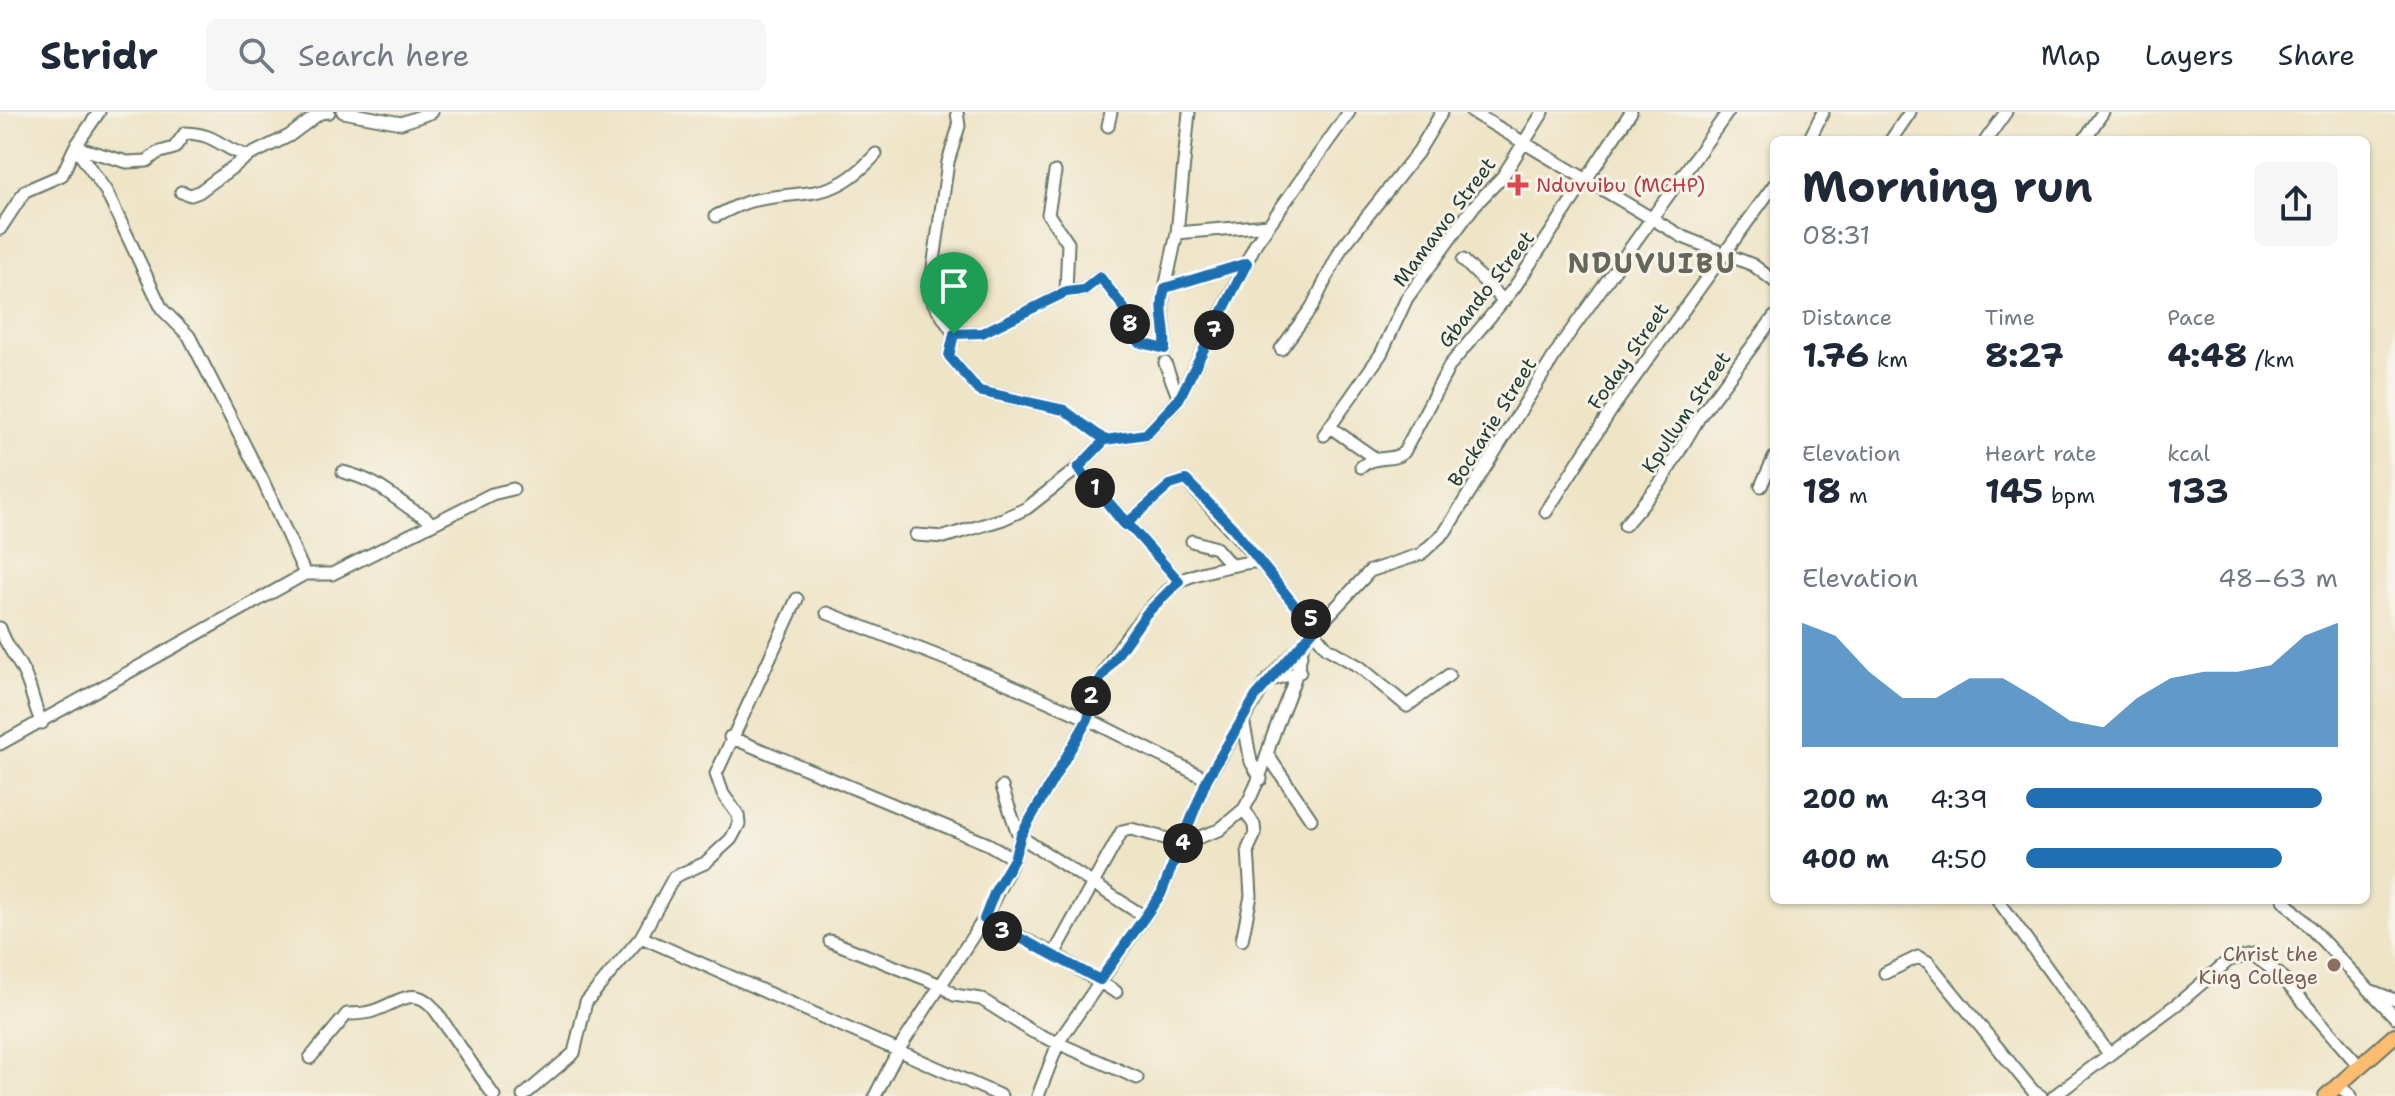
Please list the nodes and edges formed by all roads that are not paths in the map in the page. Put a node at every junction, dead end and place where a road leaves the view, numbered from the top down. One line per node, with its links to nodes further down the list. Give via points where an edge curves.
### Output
1 (99, 112): 24 (street)
2 (329, 112): 26 (street)
3 (343, 112): 4 (street, via 401,123)
4 (432, 112)
5 (957, 112): 44 (street, via 959,126 948,162 929,296)
6 (1111, 112): 18 (street)
7 (1189, 112): 35 (street)
8 (1349, 112): 33 (street)
9 (1442, 112): 45 (street, via 1418,152 1341,249 1312,307)
10 (1472, 112): 23 (street)
11 (1543, 112): 23 (street, Mamawo Street)
12 (1631, 112): 28 (street, Gbando Street)
13 (1728, 112): 32 (street, Bockarie Street)
14 (1823, 112): 19 (street)
15 (1910, 112): 20 (street)
16 (2006, 112): 21 (street)
17 (2103, 112): 22 (street)
18 (1108, 126)
19 (1811, 136)
20 (1894, 136)
21 (1989, 136)
22 (2087, 136)
23 (1523, 143): 28 (street); 49 (street, Mamawo Street, via 1407,298 1381,354 1327,431)
24 (75, 147): 26 (street, via 127,162 147,161 174,148 185,133 209,134); 34 (street, via 62,175 25,191); 64 (street, via 106,191 162,309 189,336)
25 (876, 154): 31 (street, via 861,172 835,188 752,201)
26 (248, 156): 30 (street, via 199,192)
27 (1055, 172): 41 (street, via 1048,214 1068,243)
28 (1588, 181): 32 (street); 42 (street, Gbando Street)
29 (1770, 190): 36 (street, Foday Street)
30 (181, 192)
31 (716, 216)
32 (1654, 219): 36 (street); 69 (street, Bockarie Street, via 1563,342 1445,532 1421,554 1370,571)
33 (1269, 225): 35 (street); 38 (street)
34 (0, 228)
35 (1177, 233): 40 (street)
36 (1723, 252): 39 (street); 56 (street, Foday Street)
37 (1463, 260): 42 (street)
38 (1247, 263): 40 (street); 47 (street)
39 (1770, 278)
40 (1165, 288): 41 (street, via 1160,306 1167,326 1165,349 1138,342 1124,308 1100,277 1084,290)
41 (1066, 292): 44 (street, via 982,333)
42 (1504, 301): 49 (street, Gbando Street, via 1450,365 1404,452 1398,458)
43 (1770, 322): 59 (street, Kpullum Street, via 1700,416 1661,482)
44 (954, 334): 48 (street, via 949,356 979,391 1064,410)
45 (1281, 349)
46 (1165, 363): 47 (street)
47 (1179, 399): 48 (street, via 1146,434)
48 (1105, 440): 52 (street)
49 (1373, 457): 50 (street, Gbando Street)
50 (1361, 467)
51 (1770, 467): 54 (street)
52 (1078, 468): 58 (street); 60 (street, via 1027,508 1003,519 944,537)
53 (343, 472): 57 (street, via 372,480)
54 (1761, 486)
55 (513, 489): 57 (street)
56 (1546, 512)
57 (431, 524): 64 (street, via 332,574)
58 (1125, 525): 62 (street, via 1170,485 1186,480); 65 (street)
59 (1625, 525)
60 (916, 535)
61 (1192, 541): 63 (street, via 1216,548)
62 (1259, 561): 63 (street); 69 (street)
63 (1229, 563): 65 (street)
64 (305, 574): 76 (street)
65 (1179, 581): 74 (street, via 1146,614 1094,688)
66 (797, 599): 77 (street)
67 (827, 613): 74 (street)
68 (0, 628): 76 (street, via 27,678 30,700)
69 (1316, 628): 70 (street, Bockarie Street); 72 (street, via 1327,648 1407,706)
70 (1303, 641): 71 (street); 73 (street, Bockarie Street)
71 (1300, 672): 73 (street); 79 (street)
72 (1449, 675)
73 (1267, 681): 75 (street, Bockarie Street)
74 (1088, 719): 80 (street); 85 (street)
75 (1243, 719): 80 (street, Bockarie Street); 81 (street, via 1251,762)
76 (42, 723): 78 (street)
77 (730, 737): 87 (street); 93 (street, via 716,774 739,824 705,863 674,877)
78 (0, 744)
79 (1267, 754): 81 (street); 84 (street)
80 (1207, 779): 86 (street, Bockarie Street)
81 (1261, 779): 83 (street)
82 (1002, 787): 85 (street)
83 (1244, 809): 86 (street, via 1219,830); 94 (street, via 1255,834 1248,849 1251,896)
84 (1311, 819)
85 (1021, 835): 87 (street); 88 (street)
86 (1183, 843): 88 (street, via 1122,831); 91 (street, Bockarie Street)
87 (1014, 859): 92 (street)
88 (1094, 884): 91 (street); 96 (street)
89 (2001, 904): 107 (street)
90 (2288, 904): 100 (street)
91 (1145, 917): 98 (street, Bockarie Street)
92 (984, 919): 96 (street); 99 (street)
93 (641, 937): 106 (street); 113 (street, via 586,1002 574,1053)
94 (1242, 940)
95 (830, 941): 99 (street)
96 (1054, 954): 98 (street)
97 (1885, 973): 117 (street, via 1918,957 1928,962)
98 (1100, 980): 101 (street); 105 (street, Bockarie Street)
99 (941, 985): 105 (street, via 954,995 981,999 1033,1032); 106 (street)
100 (2368, 990): 102 (street); 103 (street)
101 (1116, 992)
102 (2395, 1000)
103 (2395, 1017)
104 (2395, 1035): 109 (main road)
105 (1059, 1041): 110 (street); 116 (street, Bockarie Street)
106 (899, 1049): 114 (street); 115 (street)
107 (2109, 1054): 109 (street, via 2229,960 2253,955 2279,974); 118 (street)
108 (310, 1058): 112 (street, via 347,1014 371,1012 399,997 418,997 435,1010)
109 (2360, 1067): 111 (main road)
110 (1137, 1078)
111 (2338, 1085): 119 (main road); 120 (street)
112 (494, 1096)
113 (523, 1096)
114 (875, 1096)
115 (1001, 1096)
116 (1038, 1096)
117 (2041, 1096)
118 (2054, 1096)
119 (2326, 1096)
120 (2351, 1096)

